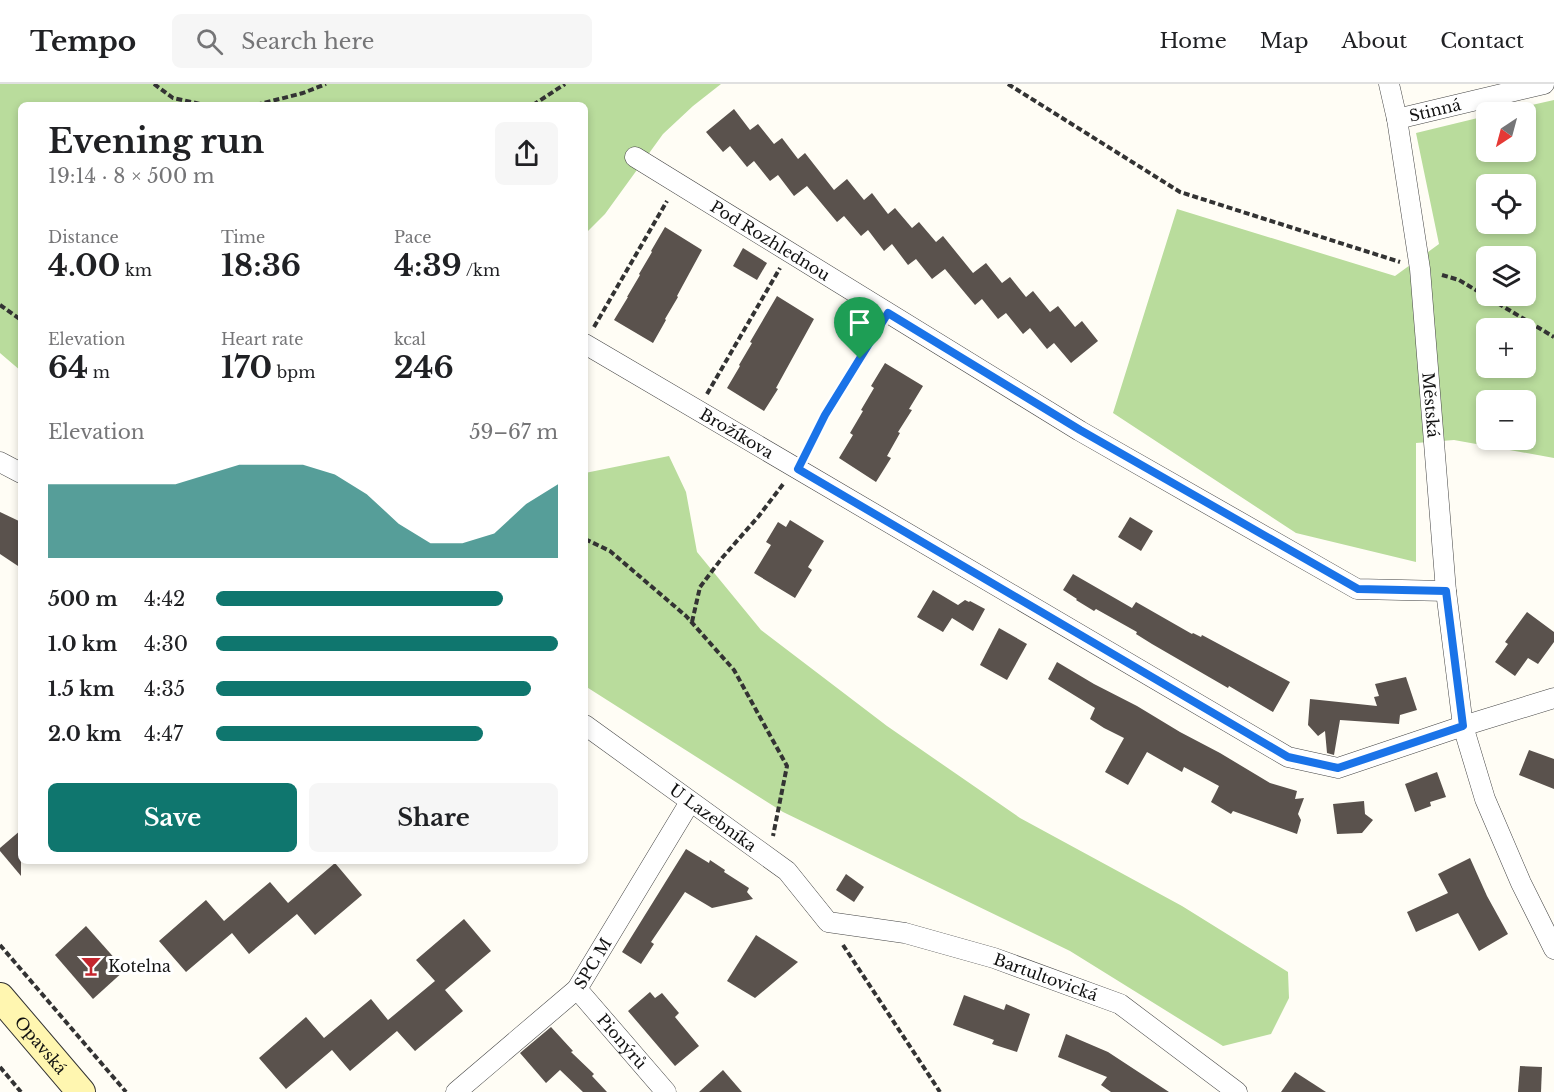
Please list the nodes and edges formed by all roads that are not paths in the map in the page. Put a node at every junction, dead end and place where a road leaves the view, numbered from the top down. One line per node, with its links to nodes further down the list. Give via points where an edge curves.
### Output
1 (1389, 84): 3 (street, Městská)
2 (1544, 84): 3 (street, Stinná)
3 (1397, 119): 8 (street, Městská, via 1420,269)
4 (635, 157): 8 (street, Pod Rozhlednou, via 1080,430 1358,589)
5 (588, 339): 10 (street, Brožíkova, via 698,410 1288,757 1338,768)
6 (0, 462): 7 (street)
7 (18, 471)
8 (1446, 591): 10 (street, Městská)
9 (1554, 698): 10 (street)
10 (1463, 726): 14 (street, Městská, via 1485,799)
11 (588, 727): 12 (street, U Lazebníka)
12 (690, 802): 13 (street, U Lazebníka, via 787,871); 15 (street, SPC M)
13 (828, 922): 20 (street, Bartultovická, via 904,933 983,955 1120,1004)
14 (1554, 949)
15 (577, 989): 18 (street, SPC M); 19 (street, Pionýrů)
16 (0, 997): 17 (main road, Opavská)
17 (81, 1092)
18 (456, 1092)
19 (666, 1092)
20 (1237, 1092)

